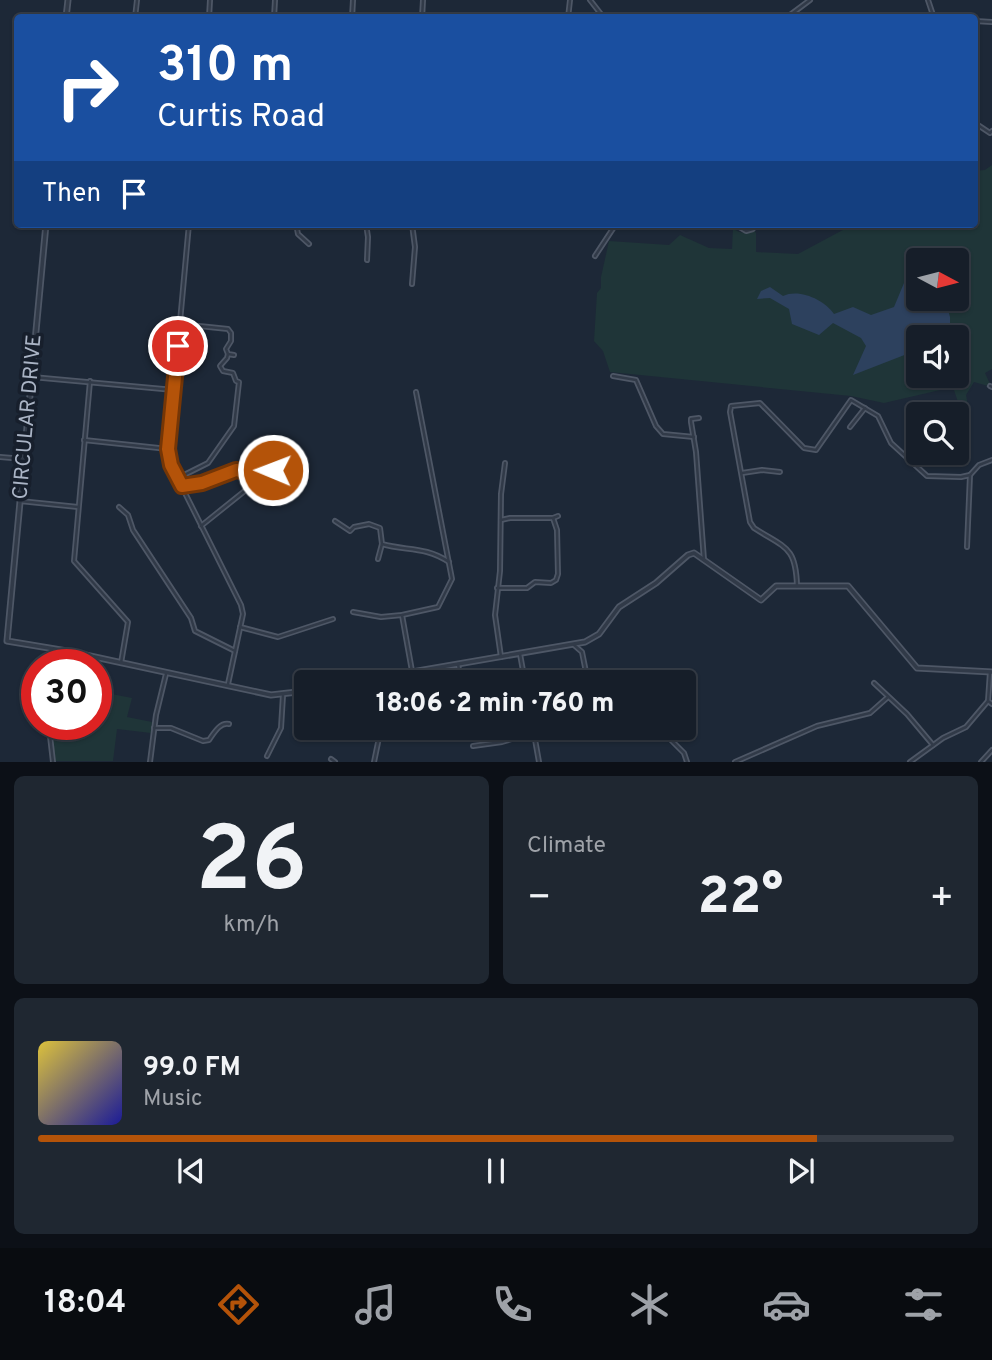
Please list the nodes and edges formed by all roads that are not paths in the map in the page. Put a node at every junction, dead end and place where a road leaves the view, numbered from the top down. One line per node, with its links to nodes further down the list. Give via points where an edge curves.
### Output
1 (590, 0): 3 (street)
2 (810, 0): 4 (street)
3 (601, 14)
4 (791, 14)
5 (46, 228): 19 (street, CIRCULAR DRIVE)
6 (189, 228): 15 (street)
7 (296, 228): 11 (street)
8 (367, 228): 13 (street)
9 (413, 228): 14 (street)
10 (613, 228): 12 (street)
11 (309, 244)
12 (594, 256)
13 (367, 260)
14 (412, 284)
15 (180, 324): 16 (street, via 230,331); 21 (street)
16 (228, 354): 17 (street); 38 (street, via 220,366 239,382 234,426 208,463)
17 (233, 355)
18 (613, 376): 26 (street, via 636,380 663,434)
19 (32, 377): 20 (street); 30 (street, CIRCULAR DRIVE)
20 (90, 382): 21 (street); 27 (street)
21 (174, 390): 28 (street)
22 (416, 392): 52 (street)
23 (865, 408): 25 (street); 35 (street, via 851,400 818,449 807,449 760,403 732,406); 37 (street, via 878,416 891,443 927,476)
24 (699, 418): 26 (street, via 691,419)
25 (850, 427)
26 (694, 437): 51 (street)
27 (84, 440): 28 (street); 42 (street)
28 (168, 449): 38 (street)
29 (0, 457): 30 (street)
30 (24, 459): 40 (street, CIRCULAR DRIVE)
31 (992, 460): 37 (street)
32 (505, 463): 45 (street)
33 (279, 466): 36 (street)
34 (780, 472): 35 (street)
35 (741, 474): 53 (street, via 751,524 792,554)
36 (266, 475): 39 (street, via 236,470); 47 (street)
37 (970, 475): 49 (street)
38 (178, 478): 39 (street)
39 (182, 486): 47 (street)
40 (20, 501): 42 (street); 60 (street, CIRCULAR DRIVE)
41 (118, 507): 63 (street, via 128,515 195,631)
42 (78, 508): 67 (street, via 74,561 128,622)
43 (558, 516): 44 (street)
44 (553, 518): 45 (street); 54 (street, via 556,580 535,582 527,588)
45 (501, 520): 54 (street)
46 (335, 521): 48 (street, via 350,531 375,525 380,528)
47 (201, 526): 58 (street, via 241,606)
48 (382, 544): 50 (street); 52 (street, via 417,548)
49 (967, 547)
50 (378, 559)
51 (704, 560): 53 (street, via 761,600 776,586); 61 (street, via 688,555 619,607 599,634)
52 (449, 562): 56 (street, via 452,579 438,607)
53 (797, 586): 74 (street, via 848,586 917,668)
54 (497, 588): 65 (street, via 495,615)
55 (353, 612): 56 (street)
56 (402, 615): 69 (street)
57 (333, 619): 58 (street, via 278,637)
58 (240, 627): 63 (street)
59 (0, 639): 60 (street)
60 (7, 641): 62 (street)
61 (574, 645): 64 (street); 73 (street, via 582,652)
62 (55, 649)
63 (235, 651): 77 (street)
64 (520, 654): 65 (street); 72 (street)
65 (501, 657): 68 (street)
66 (112, 661): 67 (street)
67 (121, 663): 75 (street)
68 (458, 664): 70 (street); 71 (street)
69 (412, 670)
70 (424, 670)
71 (459, 670)
72 (523, 670)
73 (586, 670)
74 (991, 672): 81 (street)
75 (166, 674): 77 (street); 84 (street)
76 (874, 683): 80 (street)
77 (228, 687): 79 (street)
78 (294, 693): 79 (street)
79 (283, 695): 93 (street, via 281,729)
80 (888, 697): 90 (street); 99 (street, via 870,713 817,726)
81 (988, 701): 82 (street); 90 (street, via 966,727)
82 (992, 705)
83 (229, 724): 84 (street, via 203,741 171,728)
84 (154, 728): 95 (street)
85 (50, 740): 94 (street)
86 (378, 740): 96 (street)
87 (507, 740): 91 (street)
88 (536, 740): 97 (street)
89 (671, 740): 98 (street)
90 (933, 745): 100 (street)
91 (473, 746)
92 (992, 750): 101 (street)
93 (267, 756)
94 (53, 761)
95 (150, 761)
96 (374, 761)
97 (539, 761)
98 (687, 761)
99 (735, 761)
100 (910, 761)
101 (981, 761)

